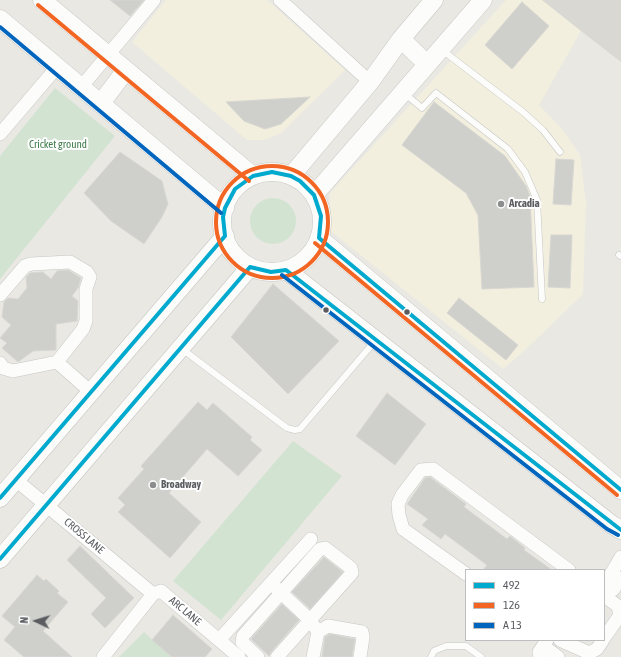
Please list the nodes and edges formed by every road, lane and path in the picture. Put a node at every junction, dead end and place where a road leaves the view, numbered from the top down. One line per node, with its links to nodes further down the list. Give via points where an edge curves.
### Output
1 (42, 0): 9 (main road)
2 (154, 0): 9 (street)
3 (280, 0): 13 (street)
4 (434, 0): 7 (main road)
5 (483, 0): 8 (main road)
6 (0, 19): 11 (main road)
7 (401, 39): 10 (main road); 13 (main road)
8 (440, 49): 10 (main road); 18 (lane, via 523,112 543,130)
9 (108, 56): 12 (main road); 14 (street)
10 (428, 64): 15 (main road)
11 (58, 66): 14 (main road); 17 (street)
12 (126, 70): 16 (main road); 19 (main road)
13 (370, 82): 20 (main road)
14 (82, 86): 16 (main road)
15 (403, 92): 21 (main road); 28 (lane, via 422,108 436,94 508,149 525,172 537,200)
16 (101, 103): 22 (main road)
17 (1, 131)
18 (560, 152)
19 (252, 176): 20 (main road, via 272,172); 22 (main road, via 235,189)
20 (291, 176): 21 (main road)
21 (314, 195): 24 (main road, via 321,216)
22 (224, 208): 23 (main road, via 222,217)
23 (225, 236): 25 (main road, via 230,249); 33 (main road)
24 (319, 238): 26 (main road, via 306,258); 35 (main road)
25 (250, 267): 26 (main road, via 271,272); 30 (main road)
26 (286, 270): 29 (main road)
27 (0, 295): 31 (street, via 25,266 31,264 70,262 87,272 90,277 86,289 86,321 83,329)
28 (542, 299)
29 (376, 340): 30 (lane, via 300,429 290,430); 38 (main road)
30 (181, 348): 37 (main road)
31 (58, 362): 32 (street, via 13,371 3,368); 33 (street)
32 (0, 363)
33 (91, 392): 34 (main road)
34 (16, 480): 36 (main road); 37 (street, CROSS LANE)
35 (621, 490)
36 (0, 498)
37 (46, 505): 41 (main road); 48 (street, CROSS LANE)
38 (621, 530)
39 (311, 539): 45 (street)
40 (621, 557): 46 (street)
41 (0, 559)
42 (568, 569): 43 (street, via 433,469 421,470 398,504 403,528)
43 (465, 573)
44 (621, 578): 46 (street)
45 (270, 583): 47 (street); 52 (street)
46 (607, 590): 51 (street, via 618,606 620,614)
47 (281, 593): 49 (street); 49 (street, via 320,549 324,548 350,568 352,574); 58 (street, via 243,636 242,642)
48 (153, 594): 52 (street, ARC LANE, via 161,591); 56 (street)
49 (310, 620): 50 (street); 59 (street)
50 (318, 632): 60 (street); 61 (street, via 328,626 362,632)
51 (605, 636)
52 (219, 640): 57 (street, ARC LANE)
53 (562, 641): 54 (street, via 589,653 597,649)
54 (602, 641)
55 (543, 648): 64 (street)
56 (103, 657)
57 (239, 657)
58 (258, 657)
59 (277, 657)
60 (314, 657)
61 (360, 657)
62 (430, 657): 63 (lane, via 434,651 446,646 466,646)
63 (481, 657)
64 (558, 657)

